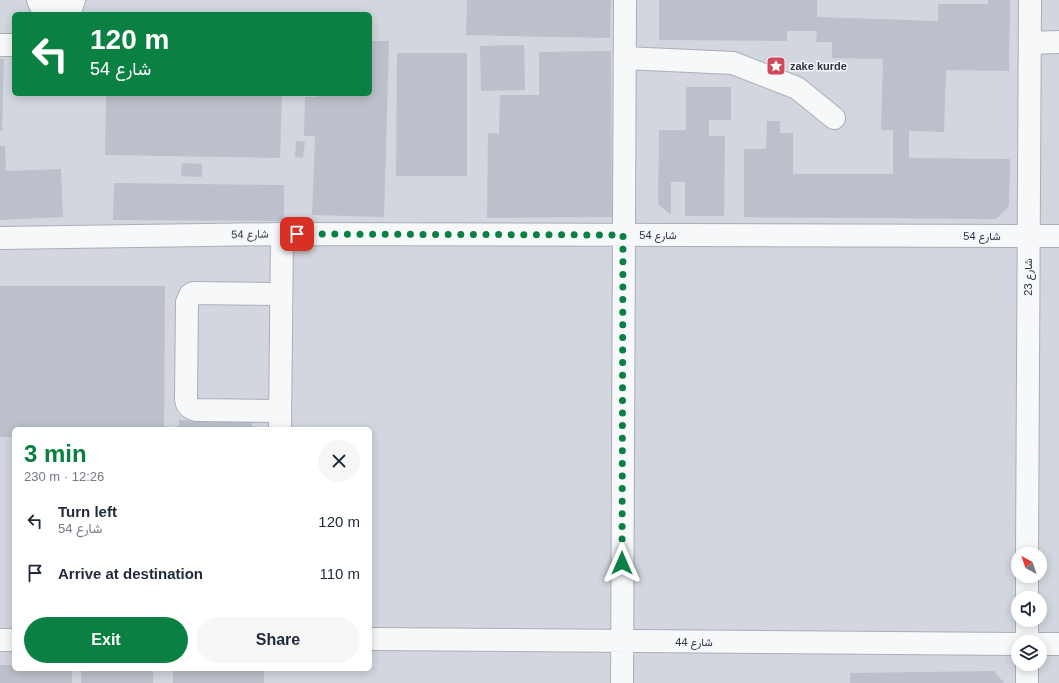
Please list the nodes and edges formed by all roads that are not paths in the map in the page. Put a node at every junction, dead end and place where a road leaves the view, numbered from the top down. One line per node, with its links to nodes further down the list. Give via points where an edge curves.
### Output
1 (38, 0): 2 (street, via 43,7 67,8 72,6)
2 (74, 0)
3 (625, 0): 7 (street)
4 (1030, 0): 6 (street, شارع 23)
5 (1059, 42): 6 (street)
6 (1030, 43): 11 (street, شارع 23)
7 (625, 58): 8 (street, via 734,63 798,88); 10 (street)
8 (834, 118)
9 (282, 234): 10 (street, شارع 54); 13 (street, شارع 54); 14 (street)
10 (623, 235): 11 (street, شارع 54); 20 (street)
11 (1028, 236): 12 (street, شارع 54); 16 (street, شارع 23)
12 (1059, 236)
13 (0, 238)
14 (281, 294): 15 (street); 15 (street, via 190,295 186,398 188,406 196,410)
15 (280, 420)
16 (1027, 547)
17 (372, 639): 20 (street, شارع 44)
18 (0, 640): 19 (street)
19 (12, 640)
20 (622, 641): 21 (street, شارع 44); 25 (street)
21 (1011, 644)
22 (1047, 644): 23 (street)
23 (1059, 644)
24 (1027, 671): 26 (street)
25 (622, 683)
26 (1027, 683)

